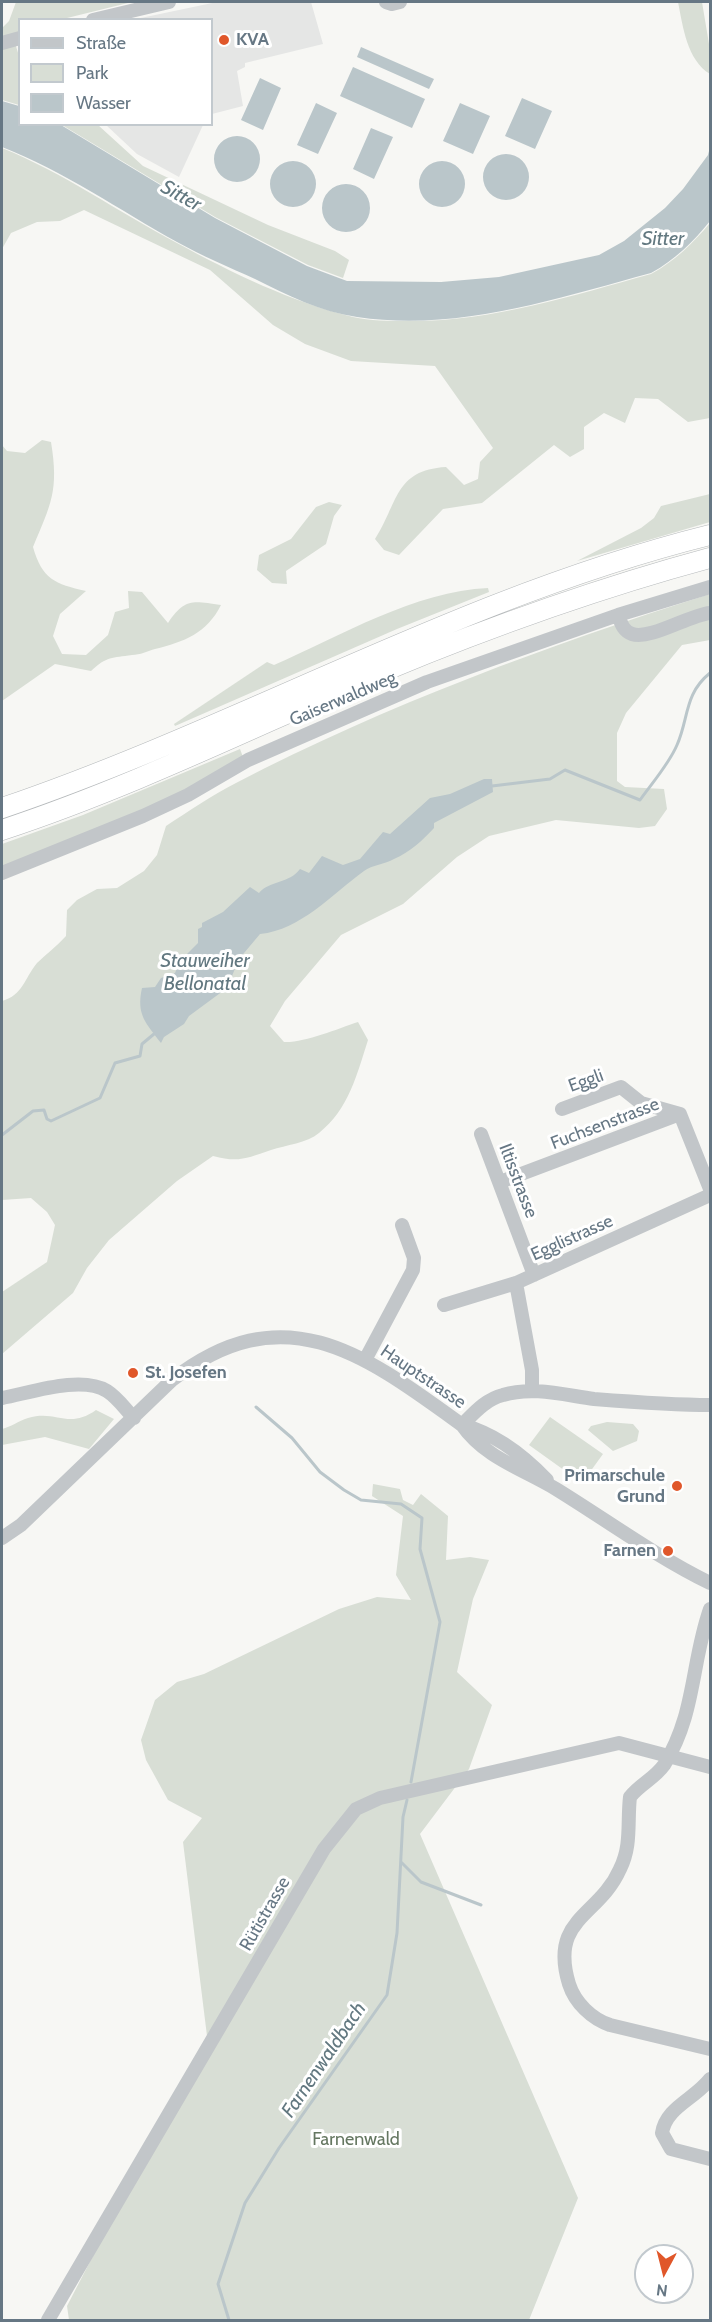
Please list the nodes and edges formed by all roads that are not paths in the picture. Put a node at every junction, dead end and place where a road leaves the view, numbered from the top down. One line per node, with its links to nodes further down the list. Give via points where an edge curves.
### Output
1 (169, 2): 4 (street)
2 (386, 2): 3 (street)
3 (400, 2)
4 (101, 18)
5 (18, 39): 6 (street)
6 (2, 43)
7 (711, 535): 12 (highway, via 551,582)
8 (711, 558): 13 (highway, via 478,633 141,778)
9 (711, 587): 11 (street, Gaiserwaldweg)
10 (711, 613): 11 (street, via 698,614 644,635 631,634 623,628)
11 (618, 615): 14 (street, Gaiserwaldweg, via 427,682 248,760 143,816)
12 (2, 808)
13 (2, 831)
14 (2, 873)
15 (562, 1109): 16 (street, Eggli, via 621,1087 641,1103)
16 (680, 1114): 18 (street, Fuchsenstrasse); 19 (street, Fuchsenstrasse)
17 (481, 1134): 18 (street, Iltisstrasse)
18 (500, 1182): 22 (street, Iltisstrasse)
19 (711, 1189)
20 (711, 1195): 22 (street, Egglistrasse)
21 (402, 1225): 25 (street, via 414,1258 413,1270)
22 (534, 1275): 23 (street, Egglistrasse)
23 (516, 1283): 24 (street, Egglistrasse); 26 (street)
24 (444, 1305)
25 (365, 1360): 29 (street, Hauptstrasse, via 316,1341 281,1337 252,1340 216,1351 195,1363); 30 (street, Hauptstrasse)
26 (532, 1389): 28 (street, Hauptstrasse, via 546,1394 638,1403); 30 (street, Hauptstrasse, via 501,1395)
27 (2, 1398): 29 (street, via 77,1384 91,1385 110,1394)
28 (711, 1405)
29 (134, 1418): 31 (street, Hauptstrasse, via 21,1525)
30 (462, 1425): 32 (street, via 479,1429 503,1444 555,1488 645,1548)
31 (2, 1538)
32 (711, 1582)
33 (711, 1609): 34 (street, via 687,1717)
34 (669, 1756): 35 (street, Rütistrasse); 36 (street, via 657,1775 630,1797 629,1848 613,1880 570,1932 564,1969 576,1999 586,2012 606,2024); 39 (street, Rütistrasse, via 619,1743 380,1798 357,1809 324,1849)
35 (711, 1767)
36 (711, 2049)
37 (711, 2079): 38 (street, via 667,2117 662,2133 671,2149)
38 (711, 2159)
39 (48, 2320)

